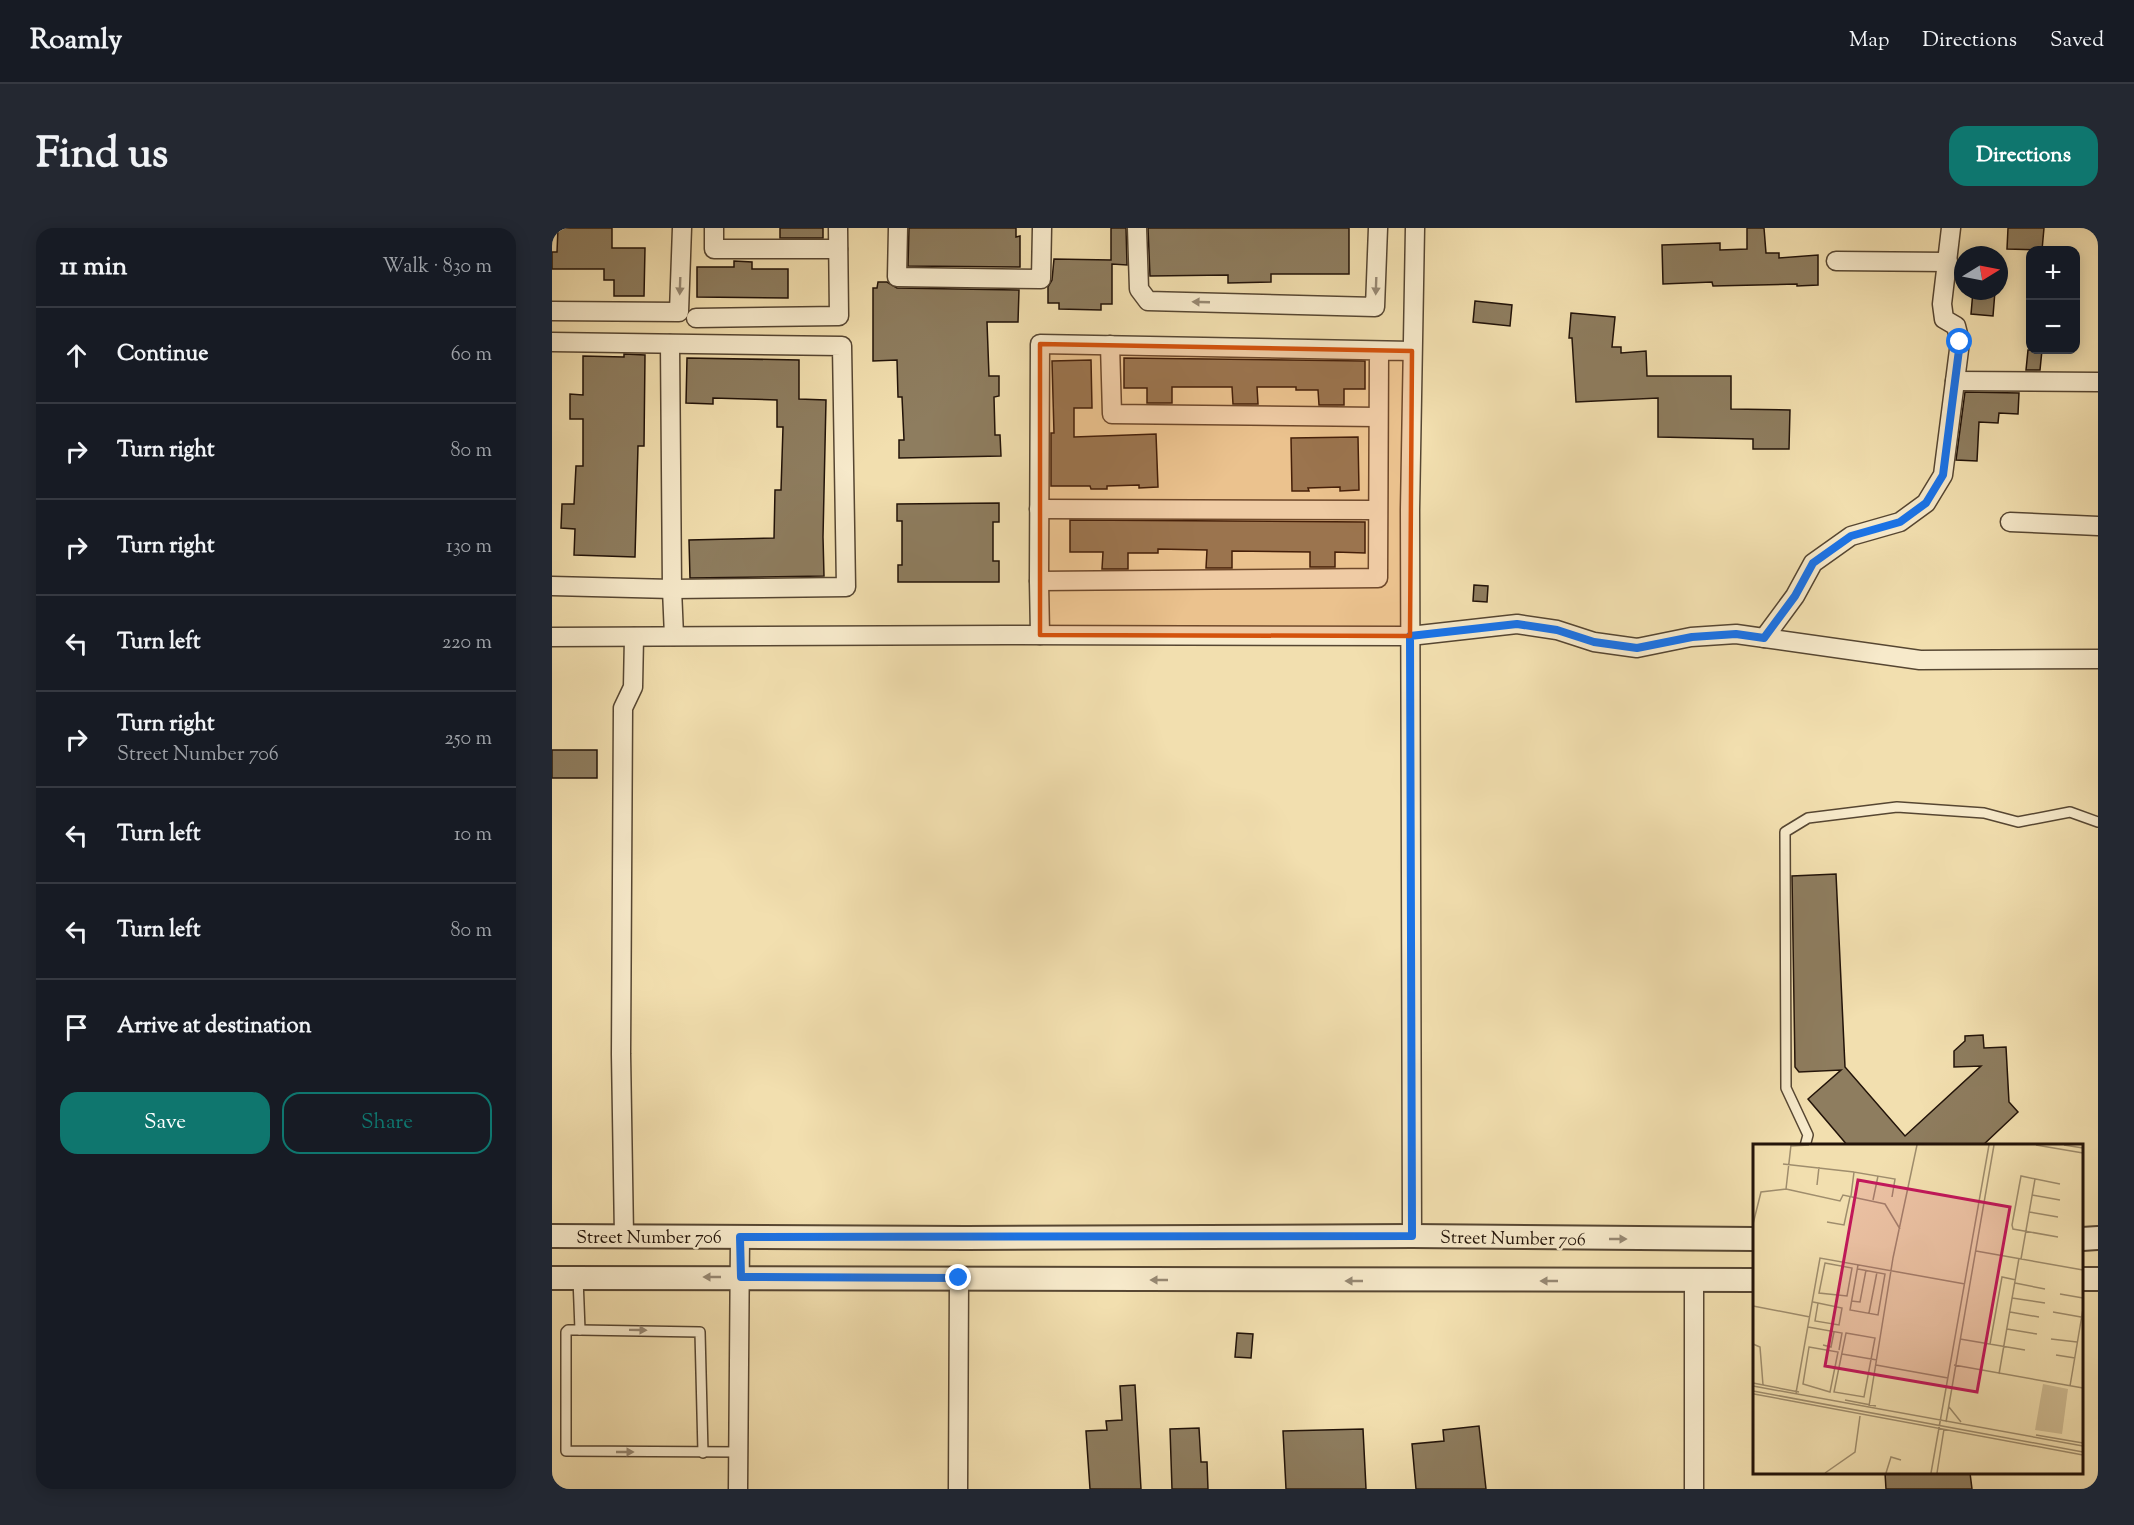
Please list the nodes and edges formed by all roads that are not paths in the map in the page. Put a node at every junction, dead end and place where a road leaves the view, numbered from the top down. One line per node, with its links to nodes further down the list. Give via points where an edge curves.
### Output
1 (682, 228): 13 (street, one-way to 13, via 679,312)
2 (714, 228): 10 (street, via 714,249)
3 (838, 228): 10 (street)
4 (898, 228): 5 (street, via 897,277 1041,279)
5 (1042, 228)
6 (1137, 228): 7 (street, one-way to 6, via 1375,307 1148,301 1139,289)
7 (1378, 228)
8 (1415, 228): 19 (street)
9 (1951, 228): 12 (street)
10 (838, 249): 14 (street, via 839,316)
11 (1836, 261): 12 (street)
12 (1948, 262): 20 (street, via 1942,304 1944,319 1956,326 1960,342)
13 (552, 311)
14 (696, 318)
15 (552, 342): 16 (street)
16 (670, 344): 29 (street); 29 (street, via 842,346 846,587)
17 (1110, 345): 18 (street); 22 (street, via 1112,414); 23 (street, via 1040,344)
18 (1379, 351): 19 (street); 22 (street)
19 (1412, 351): 32 (street)
20 (1955, 381): 21 (street); 35 (street, via 1943,475 1926,503 1900,522 1851,536 1813,563)
21 (2098, 382)
22 (1378, 417): 24 (street)
23 (1039, 509): 24 (street); 27 (street)
24 (1377, 510): 27 (street, via 1378,578)
25 (2010, 522): 26 (street)
26 (2098, 526)
27 (1039, 581): 30 (street)
28 (552, 586): 29 (street)
29 (672, 589): 31 (street)
30 (1040, 635): 31 (street); 32 (street)
31 (674, 636): 34 (street)
32 (1410, 636): 35 (street, via 1517,624 1637,648 1692,637 1736,634); 41 (street)
33 (552, 637): 34 (street)
34 (634, 637): 40 (street, via 633,687 623,708)
35 (1764, 638): 36 (street, via 1920,660)
36 (2098, 659)
37 (2098, 822): 38 (lane, via 2070,812 2018,822 1984,813 1897,807 1808,818 1785,832 1786,1088 1808,1135)
38 (1806, 1144)
39 (552, 1236): 40 (street, Street Number 706)
40 (624, 1236): 42 (street, Street Number 706)
41 (1412, 1236): 42 (street, Street Number 706); 44 (street, Street Number 706, one-way to 44)
42 (740, 1237): 46 (street)
43 (2098, 1238): 45 (street)
44 (1753, 1239)
45 (2083, 1239)
46 (741, 1277): 48 (street, one-way to 48); 49 (street); 54 (street)
47 (552, 1278): 48 (street)
48 (578, 1278): 52 (lane)
49 (959, 1278): 50 (street, one-way to 49); 56 (street)
50 (1694, 1280): 51 (street); 57 (street)
51 (1753, 1280)
52 (580, 1330): 53 (lane, one-way to 53, via 700,1332); 53 (lane, one-way to 53, via 566,1332 566,1451)
53 (703, 1452): 54 (lane)
54 (739, 1452): 55 (street)
55 (738, 1489)
56 (958, 1489)
57 (1694, 1489)

